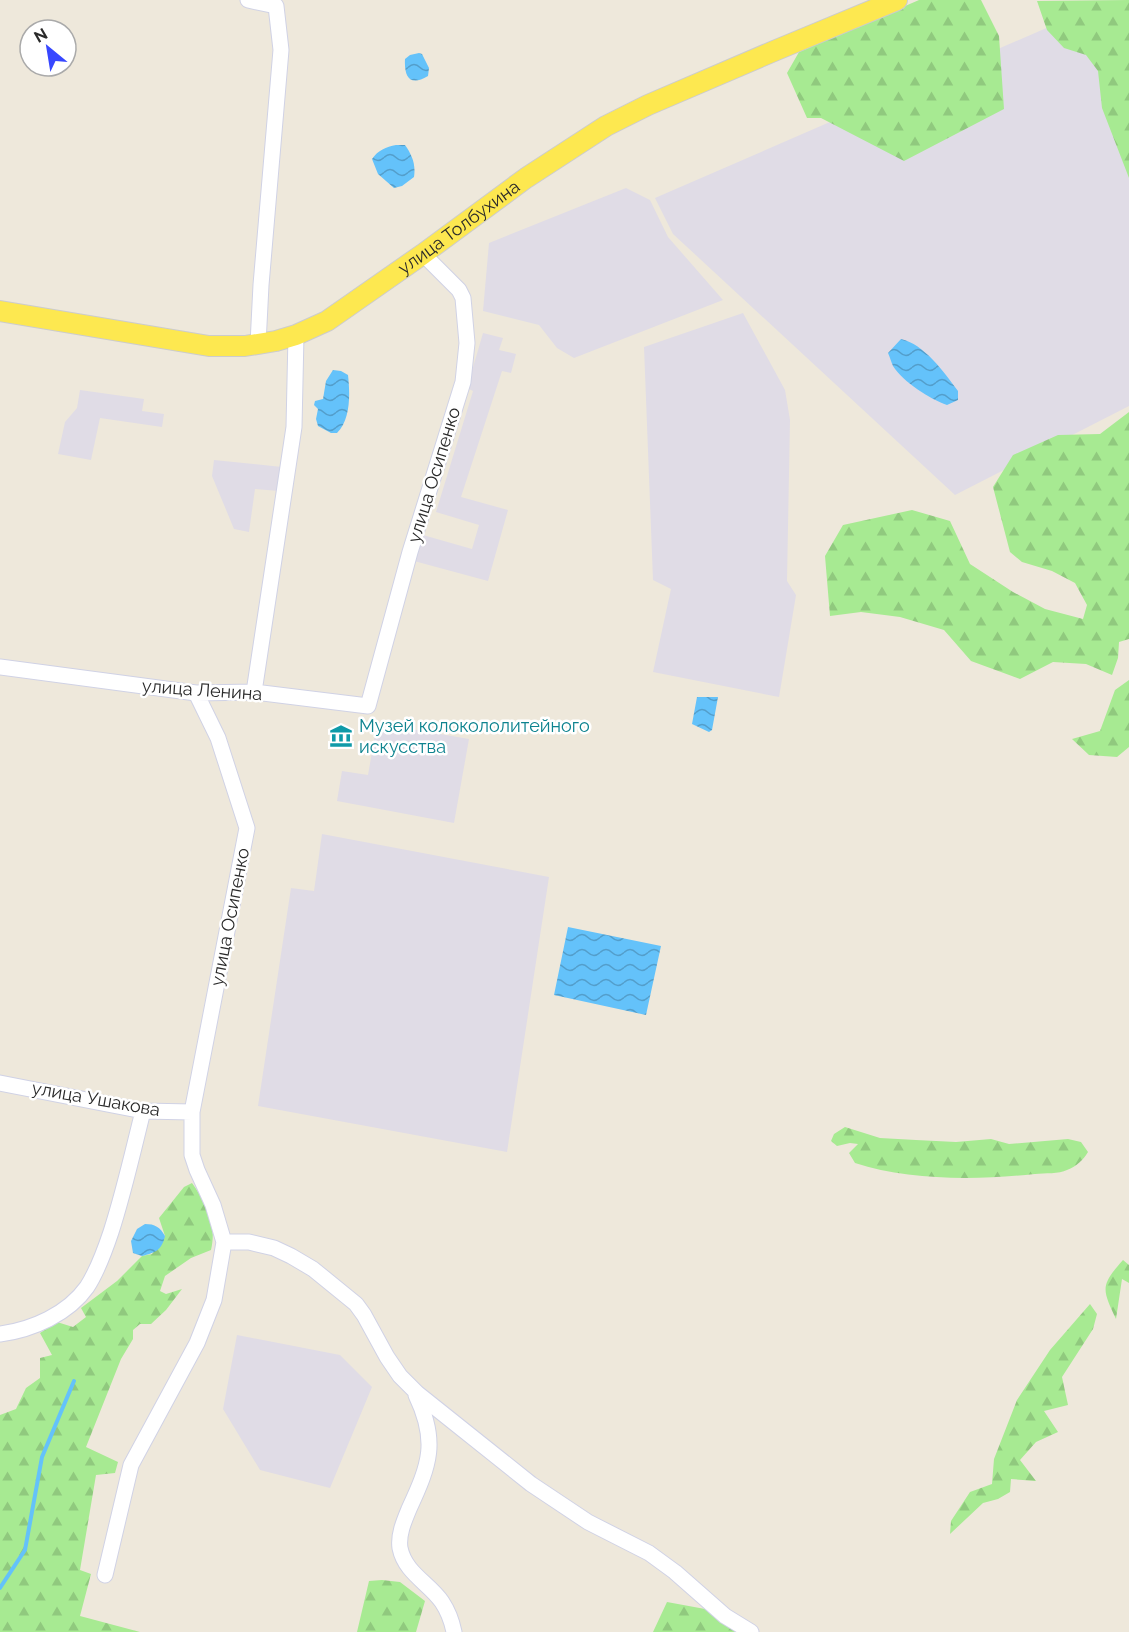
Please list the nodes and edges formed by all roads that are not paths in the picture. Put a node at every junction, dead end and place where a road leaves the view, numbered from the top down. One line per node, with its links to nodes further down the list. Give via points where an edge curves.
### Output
1 (248, 0): 3 (street)
2 (897, 0): 4 (main road, улица Толбухина, via 606,126 526,178)
3 (279, 3): 7 (street, via 281,50)
4 (423, 254): 6 (main road, улица Толбухина, via 327,321); 11 (street, улица Осипенко, via 463,298 466,358 463,382 410,552)
5 (0, 311): 7 (main road, улица Толбухина, via 209,346)
6 (296, 335): 7 (main road, улица Толбухина); 9 (street, via 294,427)
7 (258, 344)
8 (0, 667): 10 (street, улица Ленина)
9 (254, 692): 10 (street, улица Ленина); 11 (street, улица Ленина)
10 (196, 693): 14 (street, улица Осипенко, via 218,738 248,828)
11 (368, 706)
12 (0, 1083): 13 (street, улица Ушакова)
13 (143, 1111): 14 (street, улица Ушакова); 16 (street, via 119,1208 87,1287 66,1309 22,1330)
14 (192, 1112): 15 (street, улица Осипенко, via 192,1155)
15 (224, 1242): 17 (street, via 249,1242 283,1252 344,1293 364,1315 387,1357); 18 (street, via 219,1282 205,1324 131,1465)
16 (0, 1334)
17 (413, 1389): 19 (street, via 430,1430 430,1445 425,1472 404,1520 400,1548 413,1573 442,1602); 20 (street, via 531,1484 588,1522 649,1553 725,1616)
18 (105, 1575)
19 (454, 1632)
20 (751, 1632)

